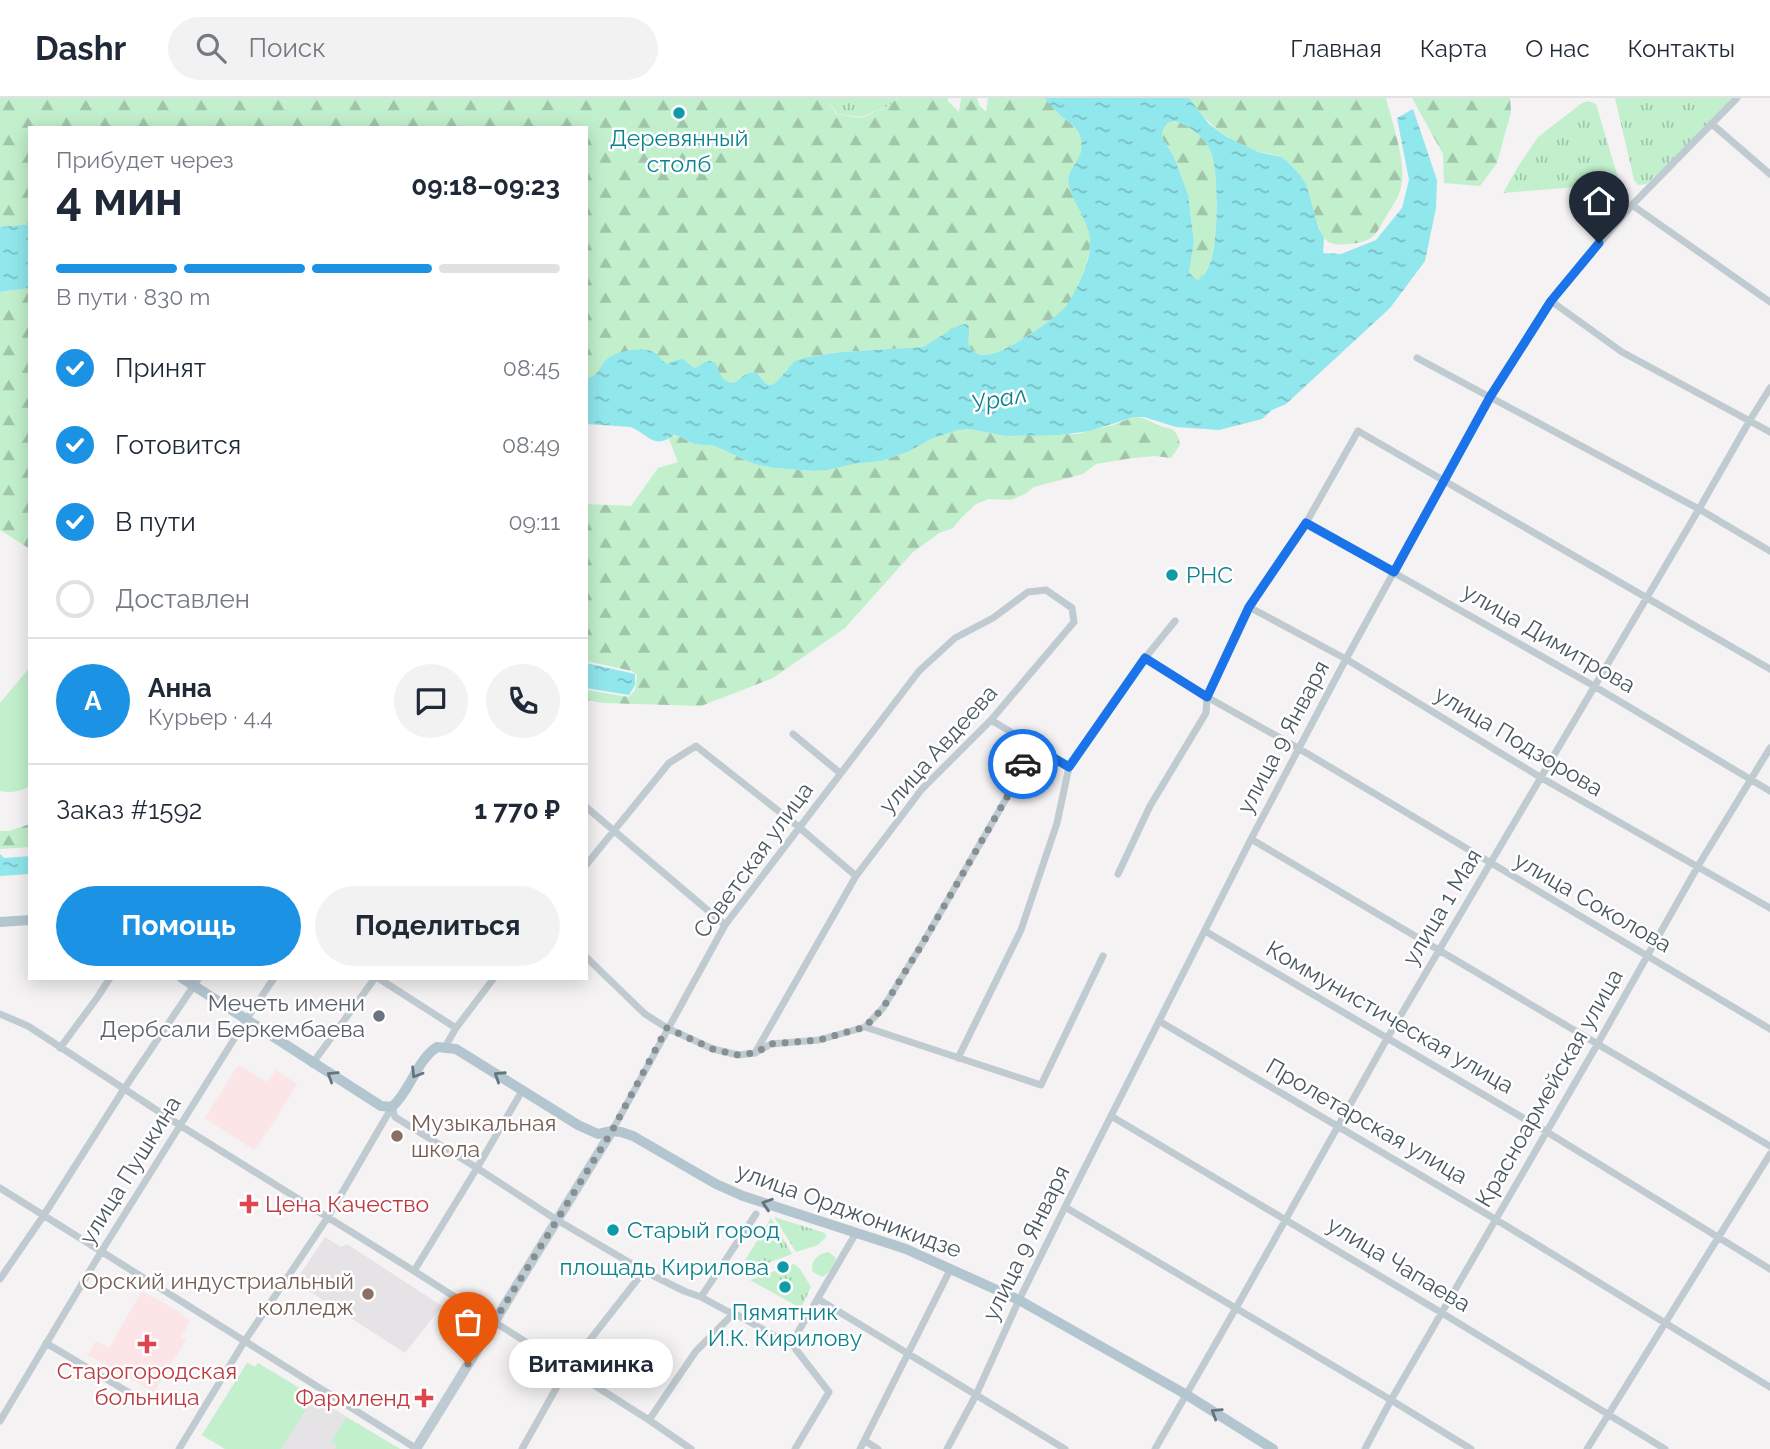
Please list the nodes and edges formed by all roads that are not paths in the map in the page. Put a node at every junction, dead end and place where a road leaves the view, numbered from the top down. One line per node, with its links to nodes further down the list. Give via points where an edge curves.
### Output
1 (1737, 98): 2 (street, улица 9 Января)
2 (1713, 124): 3 (street); 4 (street, улица 9 Января)
3 (1770, 174)
4 (1632, 205): 5 (street, улица 9 Января); 6 (street)
5 (1551, 301): 9 (street, улица 9 Января); 10 (street, via 1622,352)
6 (1770, 302)
7 (1417, 358): 9 (street)
8 (1770, 388): 10 (street, улица 1 Мая)
9 (1490, 397): 12 (street, улица 9 Января); 13 (street)
10 (1750, 420): 11 (street); 13 (street, улица 1 Мая)
11 (1770, 432)
12 (1444, 481): 14 (street, via 1358,431); 16 (street, улица 9 Января); 17 (street)
13 (1699, 509): 15 (street); 17 (street, улица 1 Мая)
14 (1306, 523): 16 (street, улица Димитрова); 18 (street)
15 (1770, 551)
16 (1394, 572): 22 (street, улица 9 Января); 24 (street, улица Димитрова)
17 (1647, 597): 23 (street); 24 (street, улица 1 Мая)
18 (1249, 607): 22 (street, улица Подзорова); 25 (street)
19 (1175, 621): 21 (street)
20 (1074, 622): 26 (street, улица Авдеева); 32 (street, Советская улица, via 1073,608 1046,590 1028,592 955,638 919,671)
21 (1145, 658): 25 (street, улица Соколова); 31 (street)
22 (1346, 659): 29 (street, улица 9 Января); 33 (street, улица Подзорова)
23 (1770, 668)
24 (1594, 686): 33 (street, улица 1 Мая); 34 (street, улица Димитрова)
25 (1207, 697): 29 (street, улица Соколова); 43 (street, via 1206,713 1150,806)
26 (991, 720): 28 (street); 44 (street, улица Авдеева, via 922,789)
27 (793, 734): 32 (street)
28 (1030, 744): 31 (street); 63 (street, via 1018,778 924,941 883,1008)
29 (1298, 748): 39 (street, улица 9 Января); 41 (street, улица Соколова)
30 (1770, 748): 34 (street, Красноармейская улица)
31 (1069, 767): 72 (street, via 1057,823 1021,930)
32 (840, 773): 37 (street, Советская улица)
33 (1540, 777): 41 (street, улица 1 Мая); 42 (street, улица Подзорова)
34 (1752, 780): 35 (street, улица Димитрова); 42 (street, Красноармейская улица)
35 (1770, 791)
36 (588, 809): 38 (street)
37 (800, 828): 38 (street, via 696,746 669,764); 44 (street); 48 (street, Советская улица)
38 (614, 830): 40 (street); 48 (street)
39 (1251, 839): 49 (street, улица 9 Января); 50 (street)
40 (588, 862)
41 (1490, 864): 50 (street, улица 1 Мая); 52 (street, улица Соколова)
42 (1699, 866): 45 (street, улица Подзорова); 52 (street, Красноармейская улица)
43 (1118, 874)
44 (856, 876): 71 (street, улица Авдеева)
45 (1770, 908)
46 (28, 920): 47 (main road)
47 (0, 922)
48 (725, 925): 65 (street, Советская улица)
49 (1205, 931): 62 (street, улица 9 Января); 67 (street, Коммунистическая улица)
50 (1439, 950): 67 (street, улица 1 Мая); 68 (street)
51 (1103, 956): 72 (street, via 1041,1085)
52 (1647, 956): 66 (street, улица Соколова); 68 (street, Красноармейская улица)
53 (588, 959): 65 (street, via 645,1014)
54 (109, 980): 70 (street)
55 (273, 980): 61 (street, улица Пушкина)
56 (375, 980): 73 (street)
57 (380, 980): 64 (street)
58 (492, 980): 64 (street)
59 (197, 982): 61 (main road); 74 (street)
60 (0, 1014): 70 (street)
61 (246, 1020): 73 (main road); 78 (street, улица Пушкина)
62 (1159, 1021): 77 (street, улица 9 Января); 79 (street, Пролетарская улица)
63 (865, 1027): 71 (street, via 819,1040 771,1044); 72 (street)
64 (456, 1028): 69 (street)
65 (667, 1028): 71 (street, via 713,1049 738,1055); 80 (street, Советская улица)
66 (1770, 1029)
67 (1388, 1037): 79 (street, улица 1 Мая); 81 (street, Коммунистическая улица)
68 (1597, 1045): 81 (street, Красноармейская улица); 82 (street)
69 (445, 1047): 75 (main road, улица Орджоникидзе, one-way to 69, via 462,1052); 76 (main road, one-way to 76, via 429,1052)
70 (60, 1048): 74 (street)
71 (755, 1053)
72 (958, 1058)
73 (312, 1063): 76 (main road, one-way to 73, via 381,1106)
74 (124, 1089): 78 (street); 88 (street)
75 (522, 1091): 80 (main road, улица Орджоникидзе, via 598,1134); 84 (street)
76 (391, 1107): 84 (street, via 395,1117); 89 (street)
77 (1111, 1116): 86 (street, улица 9 Января); 90 (street, улица Чапаева)
78 (181, 1126): 89 (street); 95 (street, улица Пушкина)
79 (1338, 1127): 90 (street, улица 1 Мая); 91 (street, Пролетарская улица)
80 (612, 1131): 92 (street, Советская улица); 93 (main road, улица Орджоникидзе, one-way to 80, via 743,1196 633,1136)
81 (1547, 1132): 91 (street, Красноармейская улица); 94 (street, Коммунистическая улица)
82 (1770, 1146)
83 (1770, 1154): 94 (street)
84 (477, 1168): 92 (street); 98 (street)
85 (0, 1188): 88 (street)
86 (1065, 1207): 103 (street, улица 9 Января); 104 (street)
87 (756, 1214): 101 (street)
88 (44, 1215): 95 (street); 100 (street)
89 (328, 1217): 98 (street); 109 (street)
90 (1285, 1218): 104 (street, улица 1 Мая); 106 (street, улица Чапаева)
91 (1495, 1219): 106 (street, Красноармейская улица); 108 (street, Пролетарская улица)
92 (557, 1220): 99 (street); 107 (street, Советская улица)
93 (856, 1233): 96 (main road, улица Орджоникидзе); 102 (street)
94 (1718, 1238): 97 (street, Коммунистическая улица); 108 (street)
95 (101, 1252): 109 (street); 110 (street, улица Пушкина)
96 (951, 1268): 103 (main road, улица Орджоникидзе); 112 (street)
97 (1770, 1269)
98 (414, 1270): 107 (street)
99 (644, 1271): 101 (street); 113 (street)
100 (0, 1279)
101 (701, 1297): 105 (street)
102 (818, 1299): 111 (street); 112 (street)
103 (1018, 1300): 115 (street, улица 9 Января); 116 (main road, улица Орджоникидзе)
104 (1236, 1308): 116 (street, улица 1 Мая); 118 (street)
105 (734, 1313): 111 (street); 120 (street, via 696,1351)
106 (1443, 1313): 118 (street, Красноармейская улица); 119 (street, улица Чапаева)
107 (494, 1322): 113 (street); 124 (street, Советская улица)
108 (1667, 1322): 114 (street, Пролетарская улица); 119 (street)
109 (244, 1342): 123 (street); 124 (street)
110 (46, 1343): 117 (street); 121 (street, улица Пушкина)
111 (794, 1347): 127 (street, via 829,1392)
112 (907, 1354): 115 (street); 122 (street)
113 (567, 1369): 120 (street); 125 (street)
114 (1770, 1387)
115 (976, 1395): 130 (street, улица 9 Января); 131 (street)
116 (1187, 1395): 132 (street, улица 1 Мая); 133 (main road, улица Орджоникидзе, one-way to 116)
117 (138, 1398)
118 (1391, 1400): 134 (street, Красноармейская улица); 135 (street)
119 (1609, 1415): 136 (street); 137 (street, улица Чапаева)
120 (649, 1420): 126 (street)
121 (0, 1421)
122 (865, 1441): 128 (street); 129 (street)
123 (179, 1449)
124 (416, 1449)
125 (522, 1449)
126 (691, 1449)
127 (795, 1449)
128 (860, 1449)
129 (878, 1449)
130 (947, 1449)
131 (1065, 1449)
132 (1155, 1449)
133 (1273, 1449)
134 (1365, 1449)
135 (1471, 1449)
136 (1587, 1449)
137 (1665, 1449)

